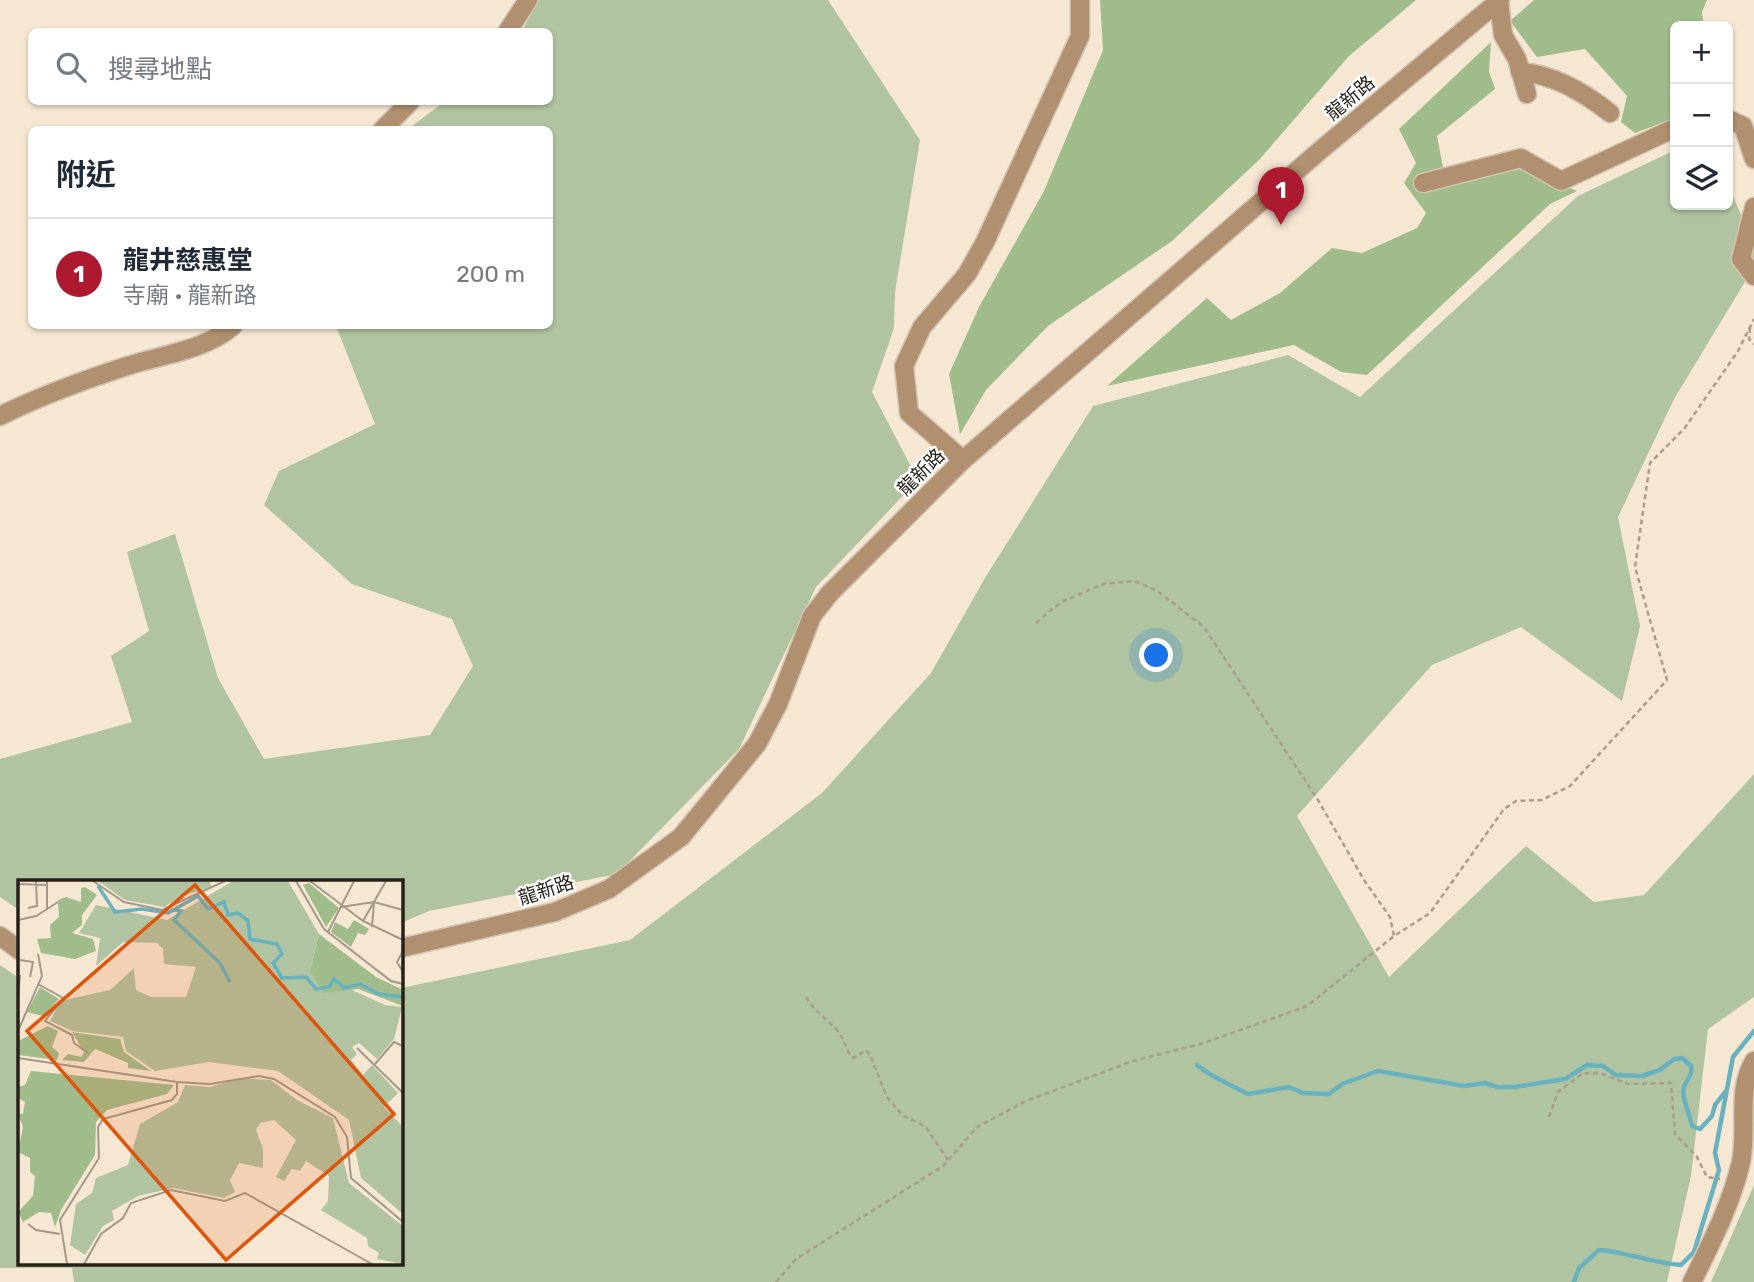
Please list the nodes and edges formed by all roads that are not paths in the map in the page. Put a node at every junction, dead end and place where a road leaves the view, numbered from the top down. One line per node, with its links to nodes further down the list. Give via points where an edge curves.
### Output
1 (528, 0): 4 (street)
2 (1080, 0): 18 (street, via 1080,36 985,242 967,274 922,327 904,366 909,413)
3 (1499, 1): 5 (street, via 1503,35); 18 (street, 龍新路)
4 (510, 28)
5 (1520, 72): 6 (street); 8 (street, via 1540,73)
6 (1527, 94)
7 (407, 105): 10 (street)
8 (1610, 113)
9 (1733, 121): 12 (street, via 1743,126)
10 (386, 126)
11 (1670, 130): 13 (street, via 1561,181 1521,158)
12 (1754, 159)
13 (1423, 183)
14 (1754, 207): 15 (street, via 1741,259)
15 (1754, 276)
16 (228, 329): 17 (street, via 208,342 125,366)
17 (0, 416)
18 (964, 460): 20 (street, 龍新路, via 824,600 812,616 778,704 757,744 681,837 610,889 555,912)
19 (0, 936): 21 (street)
20 (402, 948)
21 (18, 949)
22 (1754, 1061): 23 (street, via 1745,1089 1742,1160 1725,1214)
23 (1692, 1282)

